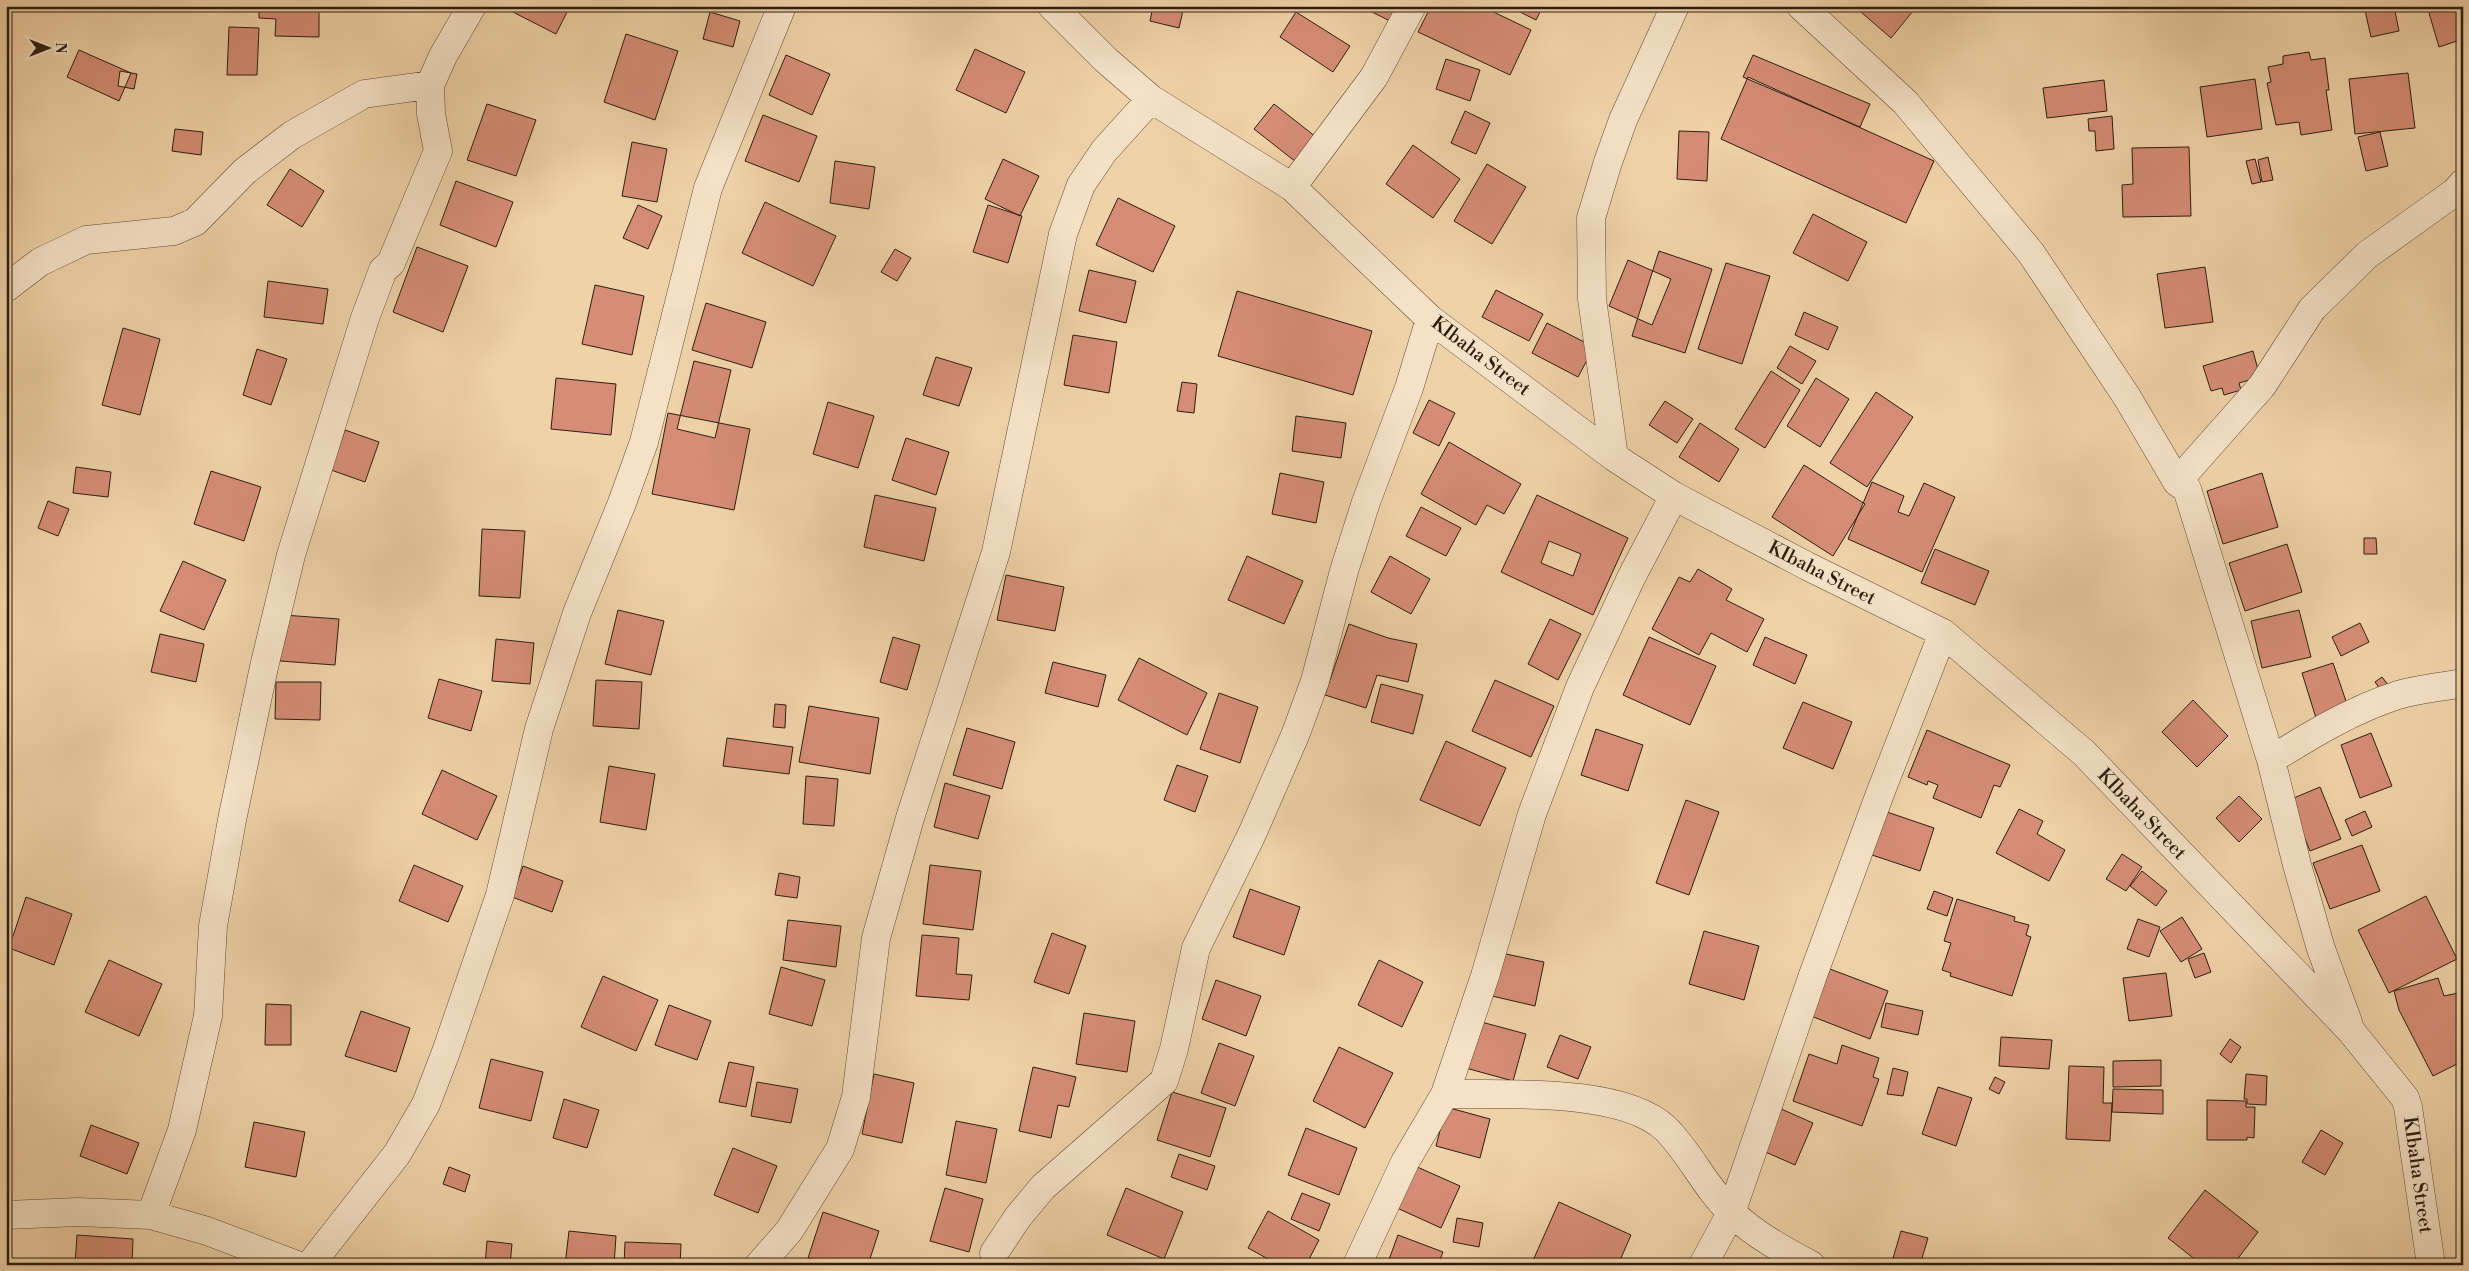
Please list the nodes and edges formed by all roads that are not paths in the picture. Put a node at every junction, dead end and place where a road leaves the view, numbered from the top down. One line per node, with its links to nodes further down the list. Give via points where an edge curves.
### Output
1 (472, 6): 7 (street)
2 (782, 6): 26 (street, via 708,188 644,442 577,613 545,711 500,894 446,1052 426,1104 397,1154)
3 (1052, 6): 8 (street, KIbaha Street)
4 (1412, 6): 10 (street, via 1374,77)
5 (1675, 6): 13 (street, via 1623,120 1592,218 1592,299)
6 (1801, 6): 14 (street, via 1905,102 2031,253 2127,398)
7 (430, 85): 11 (street, via 364,94 292,135 245,171 195,222 174,231 86,240 40,262); 23 (street, via 438,151 391,263 383,270 365,318 291,555 232,820 213,926 208,1016 182,1130)
8 (1151, 100): 10 (street, KIbaha Street); 27 (street, via 1104,151 1081,185 1063,234 996,552 910,818 876,938 856,1097 840,1149 789,1230)
9 (2463, 183): 14 (street, via 2367,255 2312,309 2262,386)
10 (1292, 187): 12 (street, KIbaha Street)
11 (6, 288)
12 (1430, 319): 13 (street, KIbaha Street); 24 (street, via 1409,388 1355,536 1315,681 1296,734 1196,948 1164,1080 1043,1187)
13 (1614, 457): 15 (street, KIbaha Street)
14 (2177, 482): 18 (street, via 2187,489)
15 (1674, 496): 16 (street, KIbaha Street); 20 (street, via 1580,687 1532,814 1485,976)
16 (1943, 633): 19 (street, KIbaha Street, via 2084,753); 21 (street, via 1877,800)
17 (2463, 683): 18 (street, via 2400,695 2355,711 2316,731)
18 (2272, 760): 19 (street, via 2321,949)
19 (2351, 1031): 31 (street, KIbaha Street, via 2405,1098)
20 (1445, 1094): 21 (street, via 1552,1096 1618,1104 1643,1114 1666,1129); 28 (street, via 1405,1162)
21 (1731, 1213): 29 (street); 30 (street, via 1776,1247)
22 (6, 1215): 23 (street, via 78,1212)
23 (151, 1215): 25 (street, via 207,1230)
24 (994, 1253)
25 (297, 1265)
26 (310, 1265)
27 (759, 1265)
28 (1357, 1265)
29 (1703, 1265)
30 (1811, 1265)
31 (2431, 1265)

